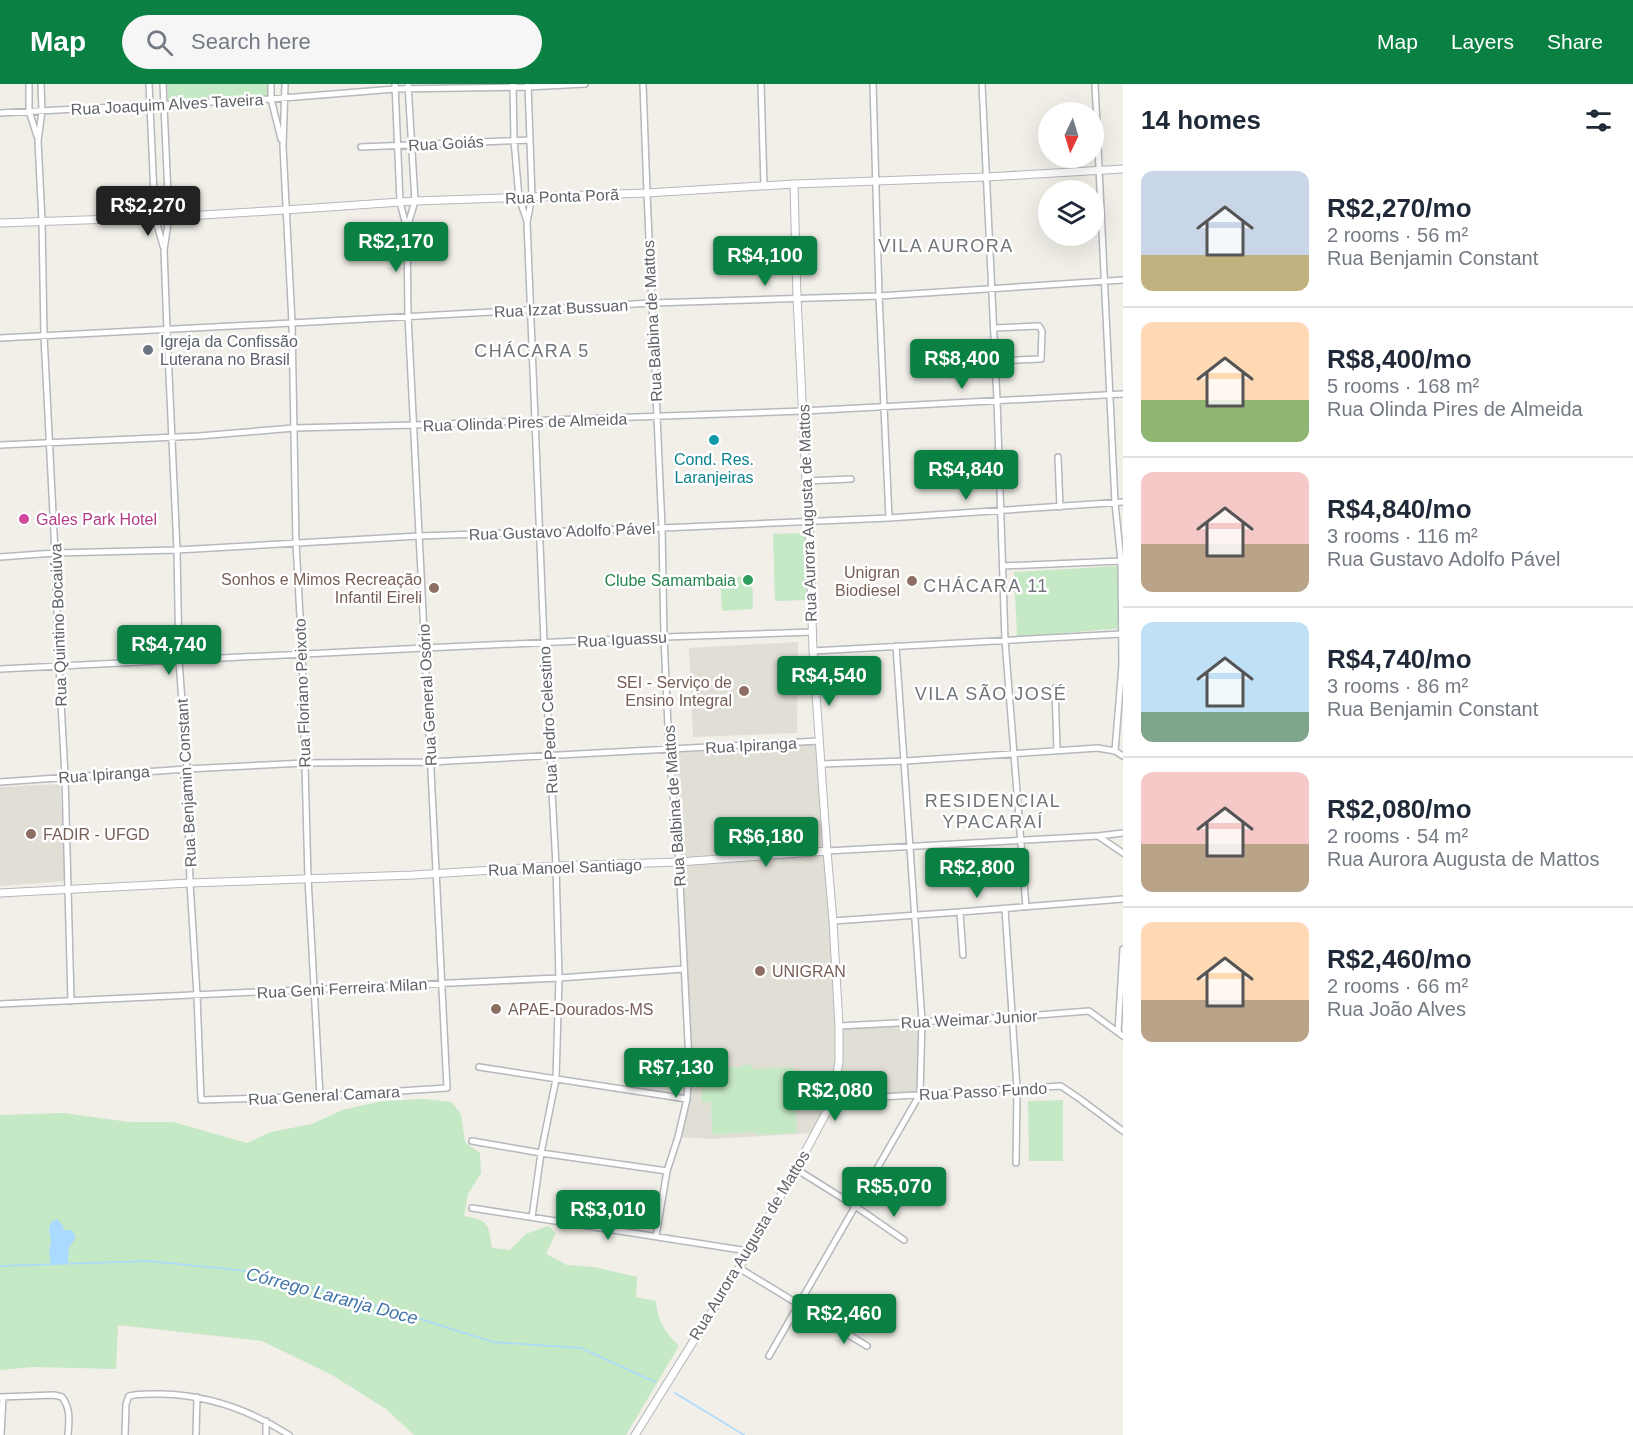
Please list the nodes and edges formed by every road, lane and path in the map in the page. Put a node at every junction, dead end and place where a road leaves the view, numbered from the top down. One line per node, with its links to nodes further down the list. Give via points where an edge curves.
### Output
1 (29, 84): 21 (street, Rua Quintino Bocaiúva)
2 (41, 84): 22 (street, Rua Quintino Bocaiúva)
3 (149, 84): 20 (street, Rua Benjamin Constant)
4 (163, 84): 19 (street, Rua Benjamin Constant)
5 (271, 84): 18 (street, Rua Floriano Peixoto)
6 (285, 84): 17 (street, Rua Floriano Peixoto)
7 (585, 84): 14 (street, Rua Joaquim Alves Taveira)
8 (643, 84): 37 (street, Rua Balbina de Mattos)
9 (761, 84): 36 (street)
10 (873, 84): 34 (street)
11 (982, 84): 33 (street)
12 (1095, 84): 32 (street)
13 (513, 86): 14 (street, Rua Joaquim Alves Taveira); 16 (street, Rua Joaquim Alves Taveira); 24 (street, Rua Pedro Celestino)
14 (528, 86): 25 (street, Rua Pedro Celestino)
15 (395, 87): 16 (street, Rua Joaquim Alves Taveira); 17 (street, Rua Joaquim Alves Taveira); 28 (street, Rua General Osório)
16 (408, 87): 27 (street, Rua General Osório)
17 (286, 97): 18 (street, Rua Joaquim Alves Taveira); 29 (street, Rua Floriano Peixoto)
18 (271, 99): 19 (street, Rua Joaquim Alves Taveira); 29 (street, Rua Floriano Peixoto)
19 (164, 104): 20 (street, Rua Joaquim Alves Taveira); 44 (street, Rua Benjamin Constant)
20 (150, 105): 22 (street, Rua Joaquim Alves Taveira); 43 (street, Rua Benjamin Constant)
21 (30, 111): 22 (street, Rua Joaquim Alves Taveira); 23 (street, Rua Joaquim Alves Taveira); 26 (street, Rua Quintino Bocaiúva)
22 (42, 111): 26 (street, Rua Quintino Bocaiúva)
23 (0, 113)
24 (514, 140): 25 (street, Rua Goiás); 27 (street, Rua Goiás); 39 (street, Rua Pedro Celestino)
25 (530, 140): 38 (street, Rua Pedro Celestino)
26 (38, 141): 45 (street, Rua Quintino Bocaiúva)
27 (412, 144): 28 (street, Rua Goiás); 40 (street, Rua General Osório)
28 (398, 145): 30 (street, Rua Goiás); 41 (street, Rua General Osório)
29 (283, 146): 42 (street, Rua Floriano Peixoto)
30 (361, 147)
31 (1123, 169): 32 (street, Rua Ponta Porã)
32 (1099, 170): 33 (street, Rua Ponta Porã); 51 (street)
33 (986, 177): 34 (street, Rua Ponta Porã); 52 (street)
34 (876, 181): 35 (street, Rua Ponta Porã); 53 (street)
35 (794, 184): 36 (street, Rua Ponta Porã); 54 (street, Rua Aurora Augusta de Mattos)
36 (764, 186): 37 (street, Rua Ponta Porã)
37 (646, 193): 38 (street, Rua Ponta Porã); 55 (street, Rua Balbina de Mattos)
38 (532, 197): 39 (street, Rua Ponta Porã); 47 (street, Rua Pedro Celestino)
39 (519, 198): 40 (street, Rua Ponta Porã); 47 (street, Rua Pedro Celestino)
40 (415, 201): 41 (street, Rua Ponta Porã); 48 (street, Rua General Osório)
41 (400, 202): 42 (street, Rua Ponta Porã); 48 (street, Rua General Osório)
42 (285, 210): 44 (street, Rua Ponta Porã); 58 (street, Rua Floriano Peixoto)
43 (155, 217): 44 (street, Rua Ponta Porã); 45 (street, Rua Ponta Porã); 49 (street, Rua Benjamin Constant)
44 (169, 217): 49 (street, Rua Benjamin Constant)
45 (42, 221): 46 (street, Rua Ponta Porã); 61 (street, Rua Quintino Bocaiúva)
46 (0, 222)
47 (527, 222): 56 (street, Rua Pedro Celestino)
48 (407, 230): 57 (street, Rua General Osório)
49 (164, 250): 60 (street, Rua Benjamin Constant)
50 (1123, 280): 51 (street, Rua Izzat Bussuan)
51 (1103, 281): 52 (street, Rua Izzat Bussuan); 65 (street)
52 (991, 288): 53 (street, Rua Izzat Bussuan); 59 (street)
53 (879, 296): 54 (street, Rua Izzat Bussuan); 67 (street)
54 (797, 298): 55 (street, Rua Izzat Bussuan); 68 (street, Rua Aurora Augusta de Mattos)
55 (652, 303): 56 (street, Rua Izzat Bussuan); 69 (street, Rua Balbina de Mattos)
56 (531, 309): 57 (street, Rua Izzat Bussuan); 70 (street, Rua Pedro Celestino)
57 (408, 316): 58 (street, Rua Izzat Bussuan); 71 (street, Rua General Osório)
58 (292, 324): 60 (street, Rua Izzat Bussuan); 72 (street, Rua Floriano Peixoto)
59 (994, 328): 63 (street); 63 (street, via 1039,326 1042,331 1041,359)
60 (167, 330): 61 (street, Rua Izzat Bussuan); 73 (street, Rua Benjamin Constant)
61 (44, 336): 62 (street, Rua Izzat Bussuan); 74 (street, Rua Quintino Bocaiúva)
62 (0, 338)
63 (995, 361): 66 (street)
64 (1123, 394): 65 (street, Rua Olinda Pires de Almeida)
65 (1110, 395): 66 (street, Rua Olinda Pires de Almeida); 79 (street)
66 (998, 400): 67 (street, Rua Olinda Pires de Almeida); 82 (street)
67 (884, 407): 68 (street, Rua Olinda Pires de Almeida); 83 (street)
68 (803, 411): 69 (street, Rua Olinda Pires de Almeida); 78 (street, Rua Aurora Augusta de Mattos)
69 (657, 417): 70 (street, Rua Olinda Pires de Almeida); 85 (street, Rua Balbina de Mattos)
70 (535, 421): 71 (street, Rua Olinda Pires de Almeida); 86 (street, Rua Pedro Celestino)
71 (414, 425): 72 (street, Rua Olinda Pires de Almeida); 87 (street, Rua General Osório)
72 (294, 428): 73 (street, Rua Olinda Pires de Almeida); 88 (street, Rua Floriano Peixoto)
73 (171, 438): 74 (street, Rua Olinda Pires de Almeida); 89 (street, Rua Benjamin Constant)
74 (49, 442): 75 (street, Rua Olinda Pires de Almeida); 90 (street, Rua Quintino Bocaiúva)
75 (0, 445)
76 (1058, 456): 81 (street)
77 (851, 479): 78 (street)
78 (806, 481): 84 (street, Rua Aurora Augusta de Mattos)
79 (1115, 502): 80 (street, Rua Gustavo Adolfo Pável); 81 (street, Rua Gustavo Adolfo Pável); 92 (street)
80 (1123, 502)
81 (1060, 507): 82 (street, Rua Gustavo Adolfo Pável)
82 (1002, 510): 83 (street, Rua Gustavo Adolfo Pável); 93 (street)
83 (889, 518): 84 (street, Rua Gustavo Adolfo Pável)
84 (809, 521): 85 (street, Rua Gustavo Adolfo Pável); 95 (street, Rua Aurora Augusta de Mattos)
85 (662, 528): 86 (street, Rua Gustavo Adolfo Pável); 97 (street, Rua Balbina de Mattos)
86 (539, 531): 87 (street, Rua Gustavo Adolfo Pável); 99 (street, Rua Pedro Celestino)
87 (419, 536): 88 (street, Rua Gustavo Adolfo Pável); 101 (street, Rua General Osório)
88 (296, 543): 89 (street, Rua Gustavo Adolfo Pável); 103 (street, Rua Floriano Peixoto)
89 (177, 550): 90 (street, Rua Gustavo Adolfo Pável); 104 (street, Rua Benjamin Constant)
90 (56, 553): 91 (street, Rua Gustavo Adolfo Pável); 105 (street, Rua Quintino Bocaiúva)
91 (0, 557)
92 (1121, 561): 93 (street); 94 (street)
93 (1003, 566): 98 (street)
94 (1122, 614): 96 (street)
95 (813, 632): 97 (street, Rua Iguassu); 102 (street, Rua Aurora Augusta de Mattos)
96 (1121, 634): 98 (street); 106 (street)
97 (664, 637): 99 (street, Rua Iguassu); 110 (street, Rua Balbina de Mattos)
98 (1005, 640): 100 (street); 113 (street)
99 (544, 642): 101 (street, Rua Iguassu); 114 (street, Rua Pedro Celestino)
100 (896, 646): 102 (street); 116 (street)
101 (425, 648): 103 (street, Rua Iguassu); 117 (street, Rua General Osório)
102 (813, 651): 109 (street, Rua Aurora Augusta de Mattos)
103 (302, 653): 104 (street, Rua Iguassu); 118 (street, Rua Floriano Peixoto)
104 (179, 661): 105 (street, Rua Iguassu); 120 (street, Rua Benjamin Constant)
105 (59, 665): 107 (street, Rua Iguassu); 121 (street, Rua Quintino Bocaiúva)
106 (1122, 666): 112 (street)
107 (0, 669)
108 (1054, 688): 111 (street)
109 (819, 741): 110 (street, Rua Ipiranga); 119 (street, Rua Aurora Augusta de Mattos)
110 (669, 749): 114 (street, Rua Ipiranga); 129 (street, Rua Balbina de Mattos)
111 (1058, 750): 112 (street); 113 (street)
112 (1115, 751): 115 (street)
113 (1013, 754): 116 (street); 125 (street)
114 (550, 755): 117 (street, Rua Ipiranga); 130 (street, Rua Pedro Celestino)
115 (1123, 756)
116 (905, 761): 119 (street); 126 (street)
117 (430, 762): 118 (street, Rua Ipiranga); 131 (street, Rua General Osório)
118 (304, 763): 120 (street, Rua Ipiranga); 132 (street, Rua Floriano Peixoto)
119 (821, 764): 127 (street, Rua Aurora Augusta de Mattos)
120 (187, 769): 121 (street, Rua Ipiranga); 133 (street, Rua Benjamin Constant)
121 (65, 777): 122 (street, Rua Ipiranga); 134 (street, Rua Quintino Bocaiúva)
122 (0, 782)
123 (1123, 833): 124 (street, Rua Manoel Santiago)
124 (1098, 836): 125 (street, Rua Manoel Santiago); 128 (street)
125 (1022, 840): 126 (street, Rua Manoel Santiago); 137 (street)
126 (909, 846): 127 (street, Rua Manoel Santiago); 140 (street)
127 (826, 851): 129 (street, Rua Manoel Santiago); 141 (street, Rua Aurora Augusta de Mattos)
128 (1123, 853)
129 (679, 862): 130 (street, Rua Manoel Santiago); 144 (street, Rua Balbina de Mattos)
130 (556, 866): 131 (street, Rua Manoel Santiago); 145 (street, Rua Pedro Celestino)
131 (436, 873): 132 (street, Rua Manoel Santiago); 146 (street, Rua General Osório)
132 (308, 878): 133 (street, Rua Manoel Santiago); 147 (street, Rua Floriano Peixoto)
133 (190, 883): 134 (street, Rua Manoel Santiago); 148 (street, Rua Benjamin Constant)
134 (68, 890): 135 (street, Rua Manoel Santiago); 149 (street, Rua Quintino Bocaiúva)
135 (0, 894)
136 (1123, 898): 137 (street)
137 (1026, 906): 138 (street)
138 (1005, 909): 139 (street); 151 (street)
139 (960, 912): 140 (street); 143 (street)
140 (915, 915): 141 (street); 152 (street)
141 (833, 921): 153 (street, Rua Aurora Augusta de Mattos)
142 (1123, 950): 154 (street)
143 (963, 955)
144 (684, 969): 145 (street, Rua Geni Ferreira Milan); 161 (street, Rua Balbina de Mattos)
145 (560, 978): 146 (street, Rua Geni Ferreira Milan); 156 (street, Rua Pedro Celestino)
146 (441, 983): 147 (street, Rua Geni Ferreira Milan); 157 (street, Rua General Osório)
147 (315, 989): 148 (street, Rua Geni Ferreira Milan); 160 (street, Rua Floriano Peixoto)
148 (197, 995): 149 (street, Rua Geni Ferreira Milan); 162 (street, Rua Benjamin Constant)
149 (71, 1001): 150 (street, Rua Geni Ferreira Milan)
150 (0, 1004)
151 (1013, 1017): 152 (street, Rua Weimar Junior); 154 (street, Rua Weimar Junior, via 1089,1011); 158 (street)
152 (922, 1021): 153 (street, Rua Weimar Junior); 159 (street)
153 (839, 1026): 163 (street, Rua Aurora Augusta de Mattos)
154 (1121, 1034)
155 (479, 1067): 156 (street)
156 (556, 1078): 161 (street); 166 (street, Rua Pedro Celestino)
157 (447, 1088): 160 (street, Rua General Camara)
158 (1017, 1088): 159 (street, Rua Passo Fundo); 164 (street, Rua Passo Fundo, via 1061,1086); 167 (street)
159 (920, 1094): 163 (street, Rua Passo Fundo); 170 (street)
160 (320, 1096): 162 (street, Rua General Camara)
161 (687, 1099): 169 (street, Rua Balbina de Mattos)
162 (201, 1100)
163 (833, 1100): 168 (street, Rua Aurora Augusta de Mattos)
164 (1123, 1131)
165 (472, 1141): 166 (street)
166 (541, 1153): 169 (street); 172 (street, Rua Pedro Celestino)
167 (1016, 1163)
168 (796, 1169): 170 (street); 175 (street, Rua Aurora Augusta de Mattos)
169 (667, 1171): 173 (street, Rua Balbina de Mattos)
170 (855, 1206): 174 (street); 177 (street)
171 (472, 1208): 172 (street)
172 (532, 1217): 173 (street)
173 (656, 1236): 175 (street)
174 (904, 1240)
175 (748, 1251): 176 (street, Rua Aurora Augusta de Mattos)
176 (739, 1268): 177 (street); 189 (street, Rua Aurora Augusta de Mattos)
177 (799, 1304): 178 (street); 179 (street)
178 (867, 1346)
179 (769, 1356)
180 (1, 1397): 183 (street); 184 (street, via 62,1397 69,1409)
181 (197, 1397): 182 (street); 185 (street, via 137,1393 129,1396); 186 (street)
182 (266, 1421): 187 (street); 188 (street)
183 (1, 1435)
184 (68, 1435)
185 (125, 1435)
186 (196, 1435)
187 (266, 1435)
188 (289, 1435)
189 (635, 1435)

